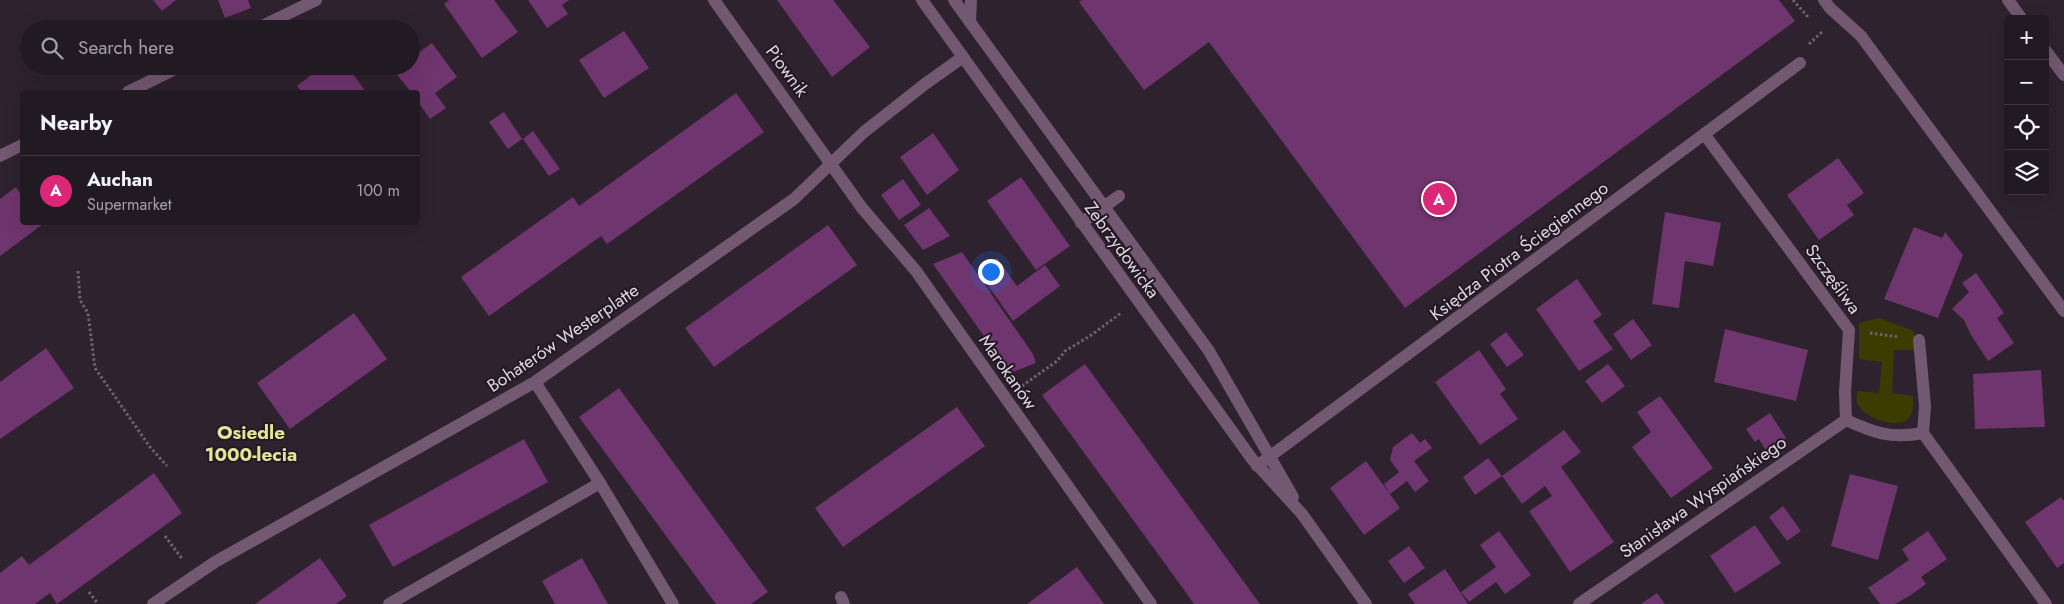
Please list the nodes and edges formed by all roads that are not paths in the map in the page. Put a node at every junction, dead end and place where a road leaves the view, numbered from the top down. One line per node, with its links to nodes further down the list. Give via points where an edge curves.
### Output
1 (316, 0): 9 (street)
2 (714, 0): 20 (street, Piownik)
3 (922, 0): 12 (street, Zebrzydowicka)
4 (954, 0): 10 (street, Zebrzydowicka)
5 (971, 0): 10 (street)
6 (1824, 0): 24 (street, via 1862,36)
7 (2008, 0): 8 (street)
8 (2019, 15)
9 (275, 20)
10 (970, 22): 22 (street, Zebrzydowicka)
11 (2049, 55): 15 (street)
12 (963, 57): 20 (street, Bohaterów Westerplatte, via 880,120); 23 (street, Zebrzydowicka)
13 (1800, 63): 17 (street, Księdza Piotra Ściegiennego)
14 (163, 75): 16 (street)
15 (2064, 75)
16 (132, 90)
17 (1705, 135): 27 (street, Szczęśliwa, via 1849,330); 29 (street, Księdza Piotra Ściegiennego)
18 (20, 146): 19 (street)
19 (0, 156)
20 (831, 164): 26 (street, Bohaterów Westerplatte, via 794,199); 36 (street, Marokanów, via 862,208 916,271)
21 (1119, 196): 22 (street)
22 (1104, 206): 23 (street); 29 (street, Zebrzydowicka, via 1209,351)
23 (1081, 223): 30 (street, Zebrzydowicka)
24 (2064, 311)
25 (1919, 340): 28 (street, via 1925,406)
26 (535, 382): 31 (street); 33 (street, Bohaterów Westerplatte, via 215,562)
27 (1846, 420): 28 (street, via 1887,436); 38 (street, Stanisława Wyspiańskiego)
28 (1923, 434): 39 (street)
29 (1270, 456): 30 (street, Księdza Piotra Ściegiennego); 32 (street, Zebrzydowicka)
30 (1257, 466): 32 (street, Zebrzydowicka)
31 (600, 483): 34 (street); 35 (street)
32 (1302, 514): 37 (street, Zebrzydowicka)
33 (153, 604)
34 (389, 604)
35 (673, 604)
36 (1151, 604)
37 (1366, 604)
38 (1579, 604)
39 (2046, 604)

